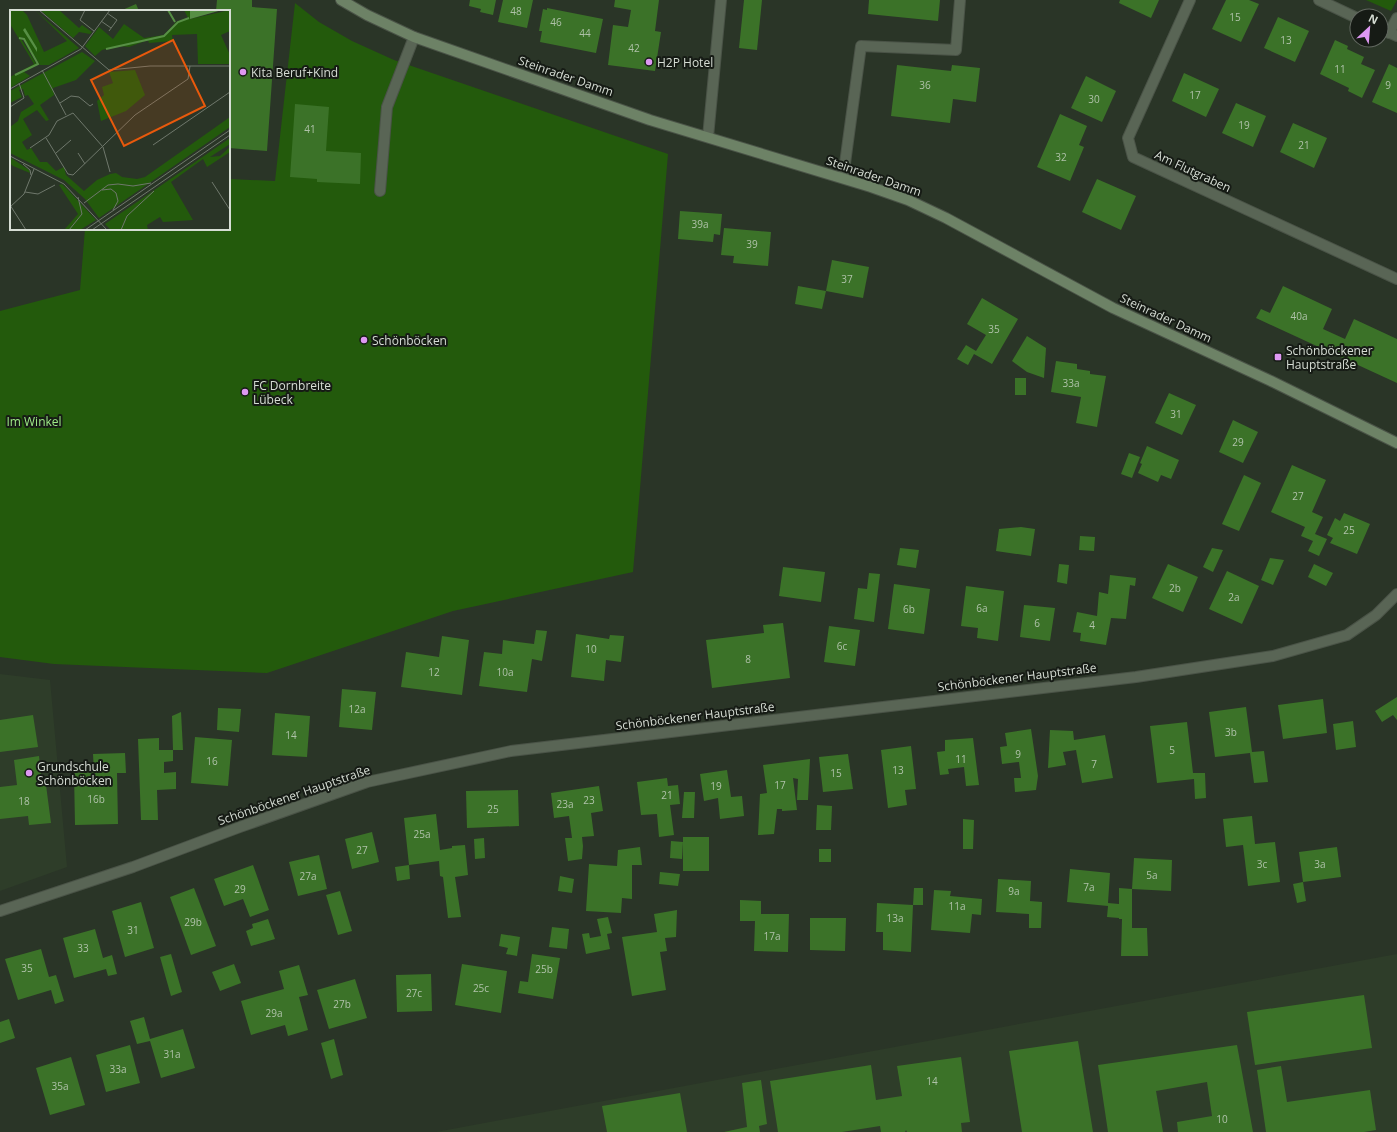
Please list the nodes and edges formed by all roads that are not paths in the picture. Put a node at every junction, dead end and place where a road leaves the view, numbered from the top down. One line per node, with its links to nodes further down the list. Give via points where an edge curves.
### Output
1 (341, 0): 9 (main road, Steinrader Damm)
2 (721, 0): 10 (street)
3 (960, 0): 11 (street, via 956,50 861,46)
4 (1190, 0): 13 (street, Am Flutgraben, via 1128,138 1133,157)
5 (1319, 0): 6 (street)
6 (1349, 14)
7 (1397, 18): 8 (street)
8 (1389, 32)
9 (414, 37): 10 (main road, Steinrader Damm, via 650,120); 12 (street, via 387,107)
10 (708, 137): 11 (main road, Steinrader Damm)
11 (843, 178): 14 (main road, Steinrader Damm, via 908,200 946,218 1113,308)
12 (380, 191)
13 (1397, 279)
14 (1397, 443)
15 (1397, 594): 16 (street, Schönböckener Hauptstraße, via 1376,615 1348,635 1273,656 1136,677 511,751 366,782 132,867)
16 (0, 911)

